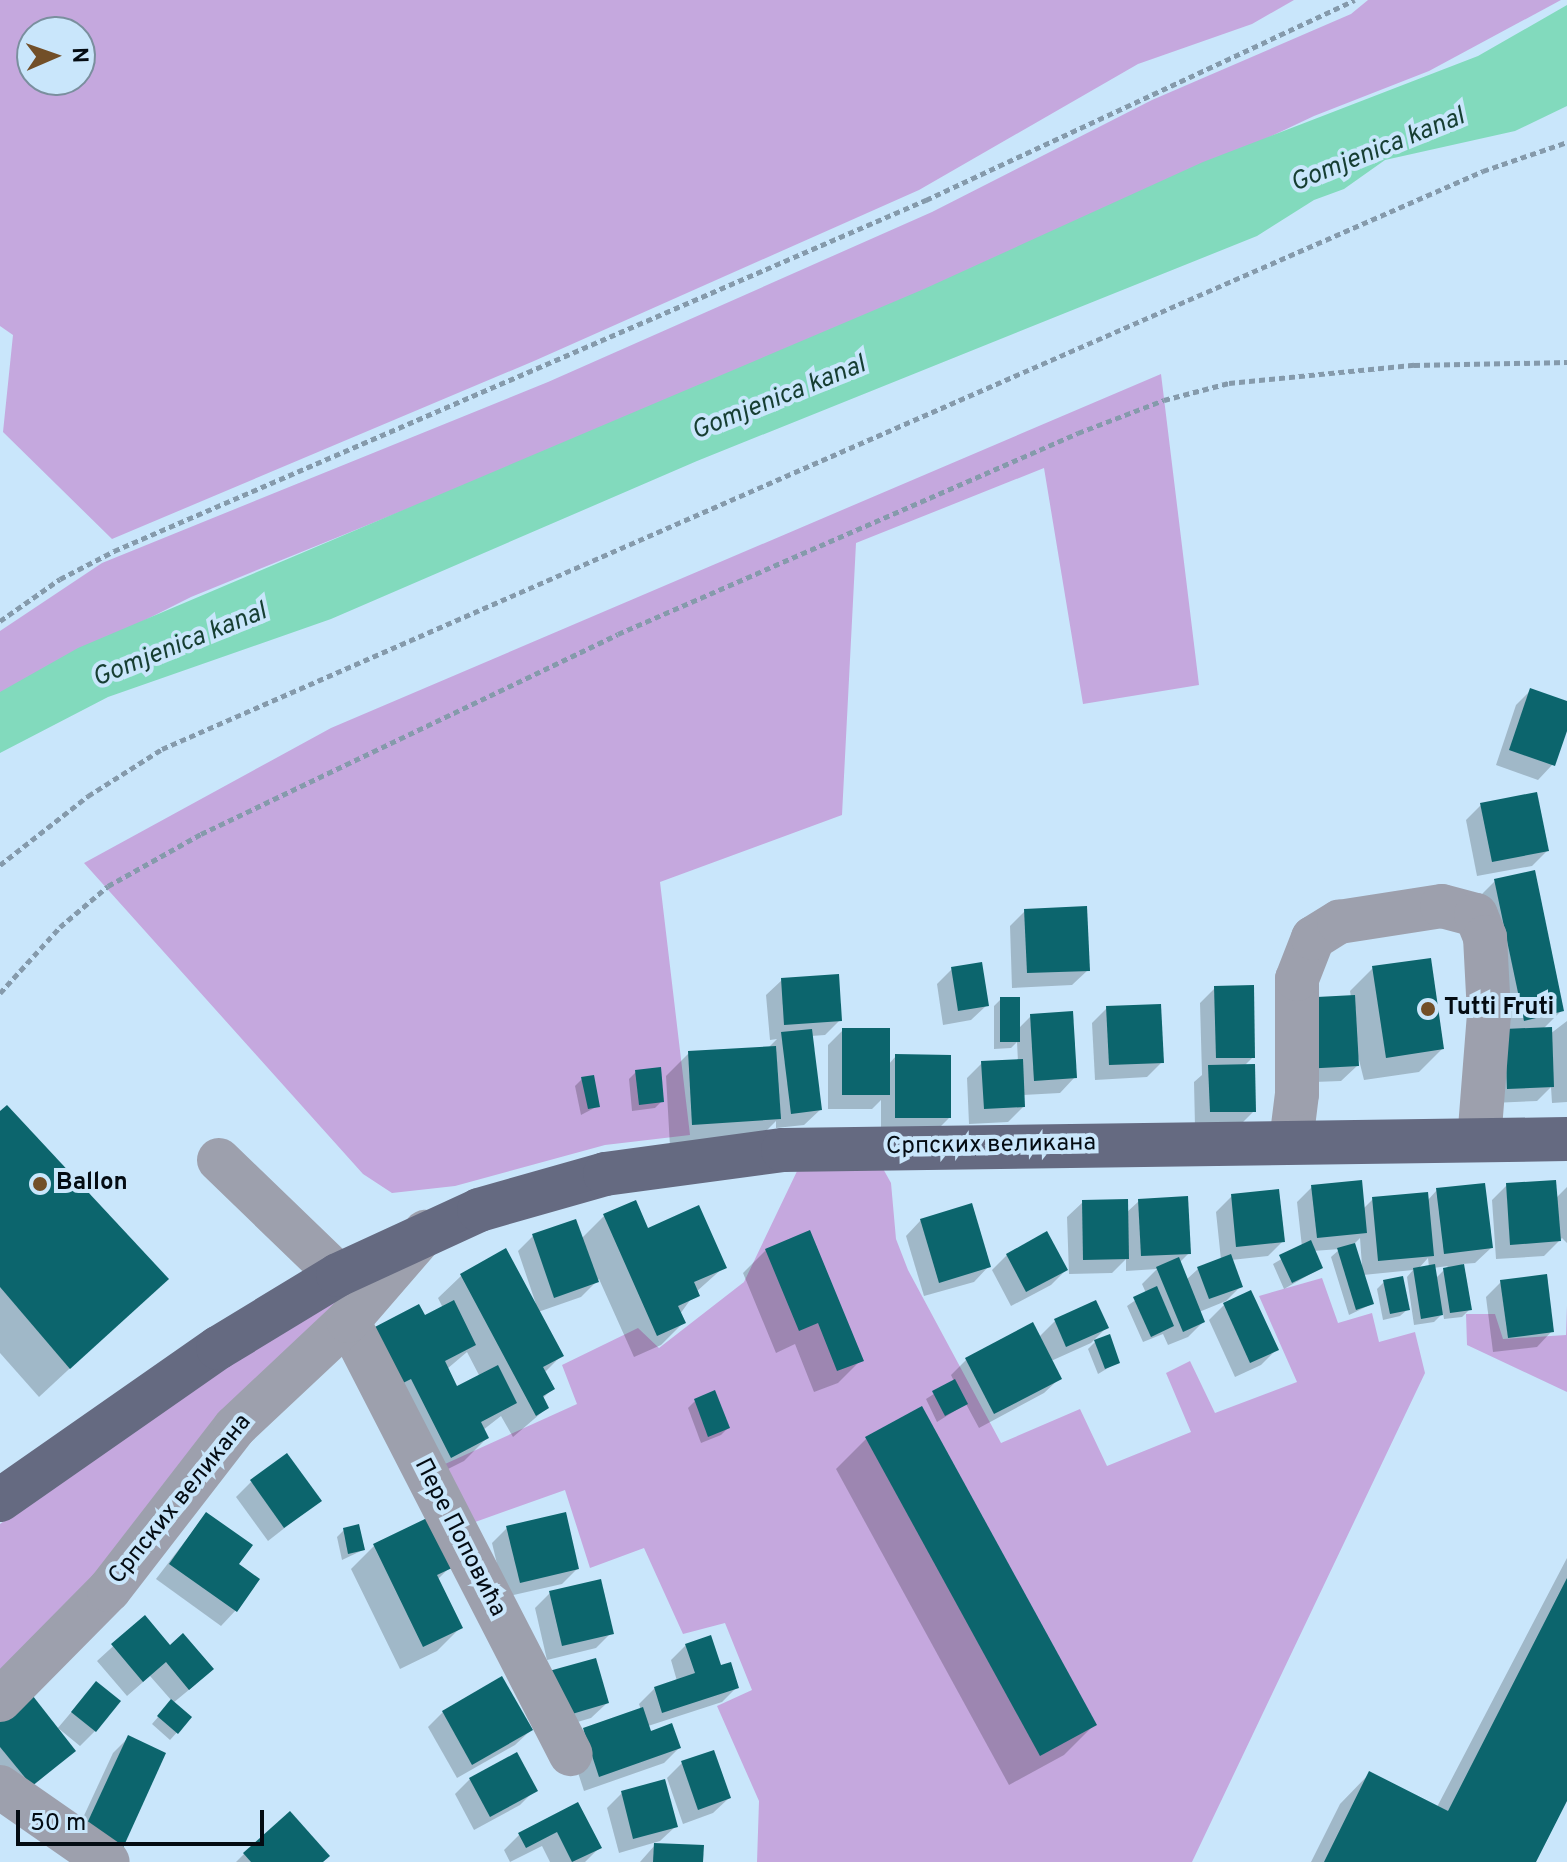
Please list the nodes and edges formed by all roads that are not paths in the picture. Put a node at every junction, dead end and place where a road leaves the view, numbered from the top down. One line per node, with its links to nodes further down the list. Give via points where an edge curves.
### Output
1 (1567, 1139): 2 (main road, Српских великана)
2 (1479, 1140): 3 (main road, Српских великана); 3 (street, via 1489,1014 1485,937 1476,915 1442,906 1339,922 1313,938 1297,979 1297,1094)
3 (1291, 1142): 5 (main road, Српских великана, via 893,1147 717,1157 530,1192)
4 (219, 1160): 6 (street)
5 (426, 1231): 6 (main road, Српских великана); 7 (street, Српских великана)
6 (338, 1275): 8 (main road, Српских великана, via 218,1348)
7 (348, 1321): 9 (street, Српских великана, via 235,1427 109,1590); 10 (street, Пере Поповића)
8 (0, 1500)
9 (0, 1700)
10 (571, 1754)
11 (0, 1787): 12 (street, via 85,1851)
12 (108, 1862)

